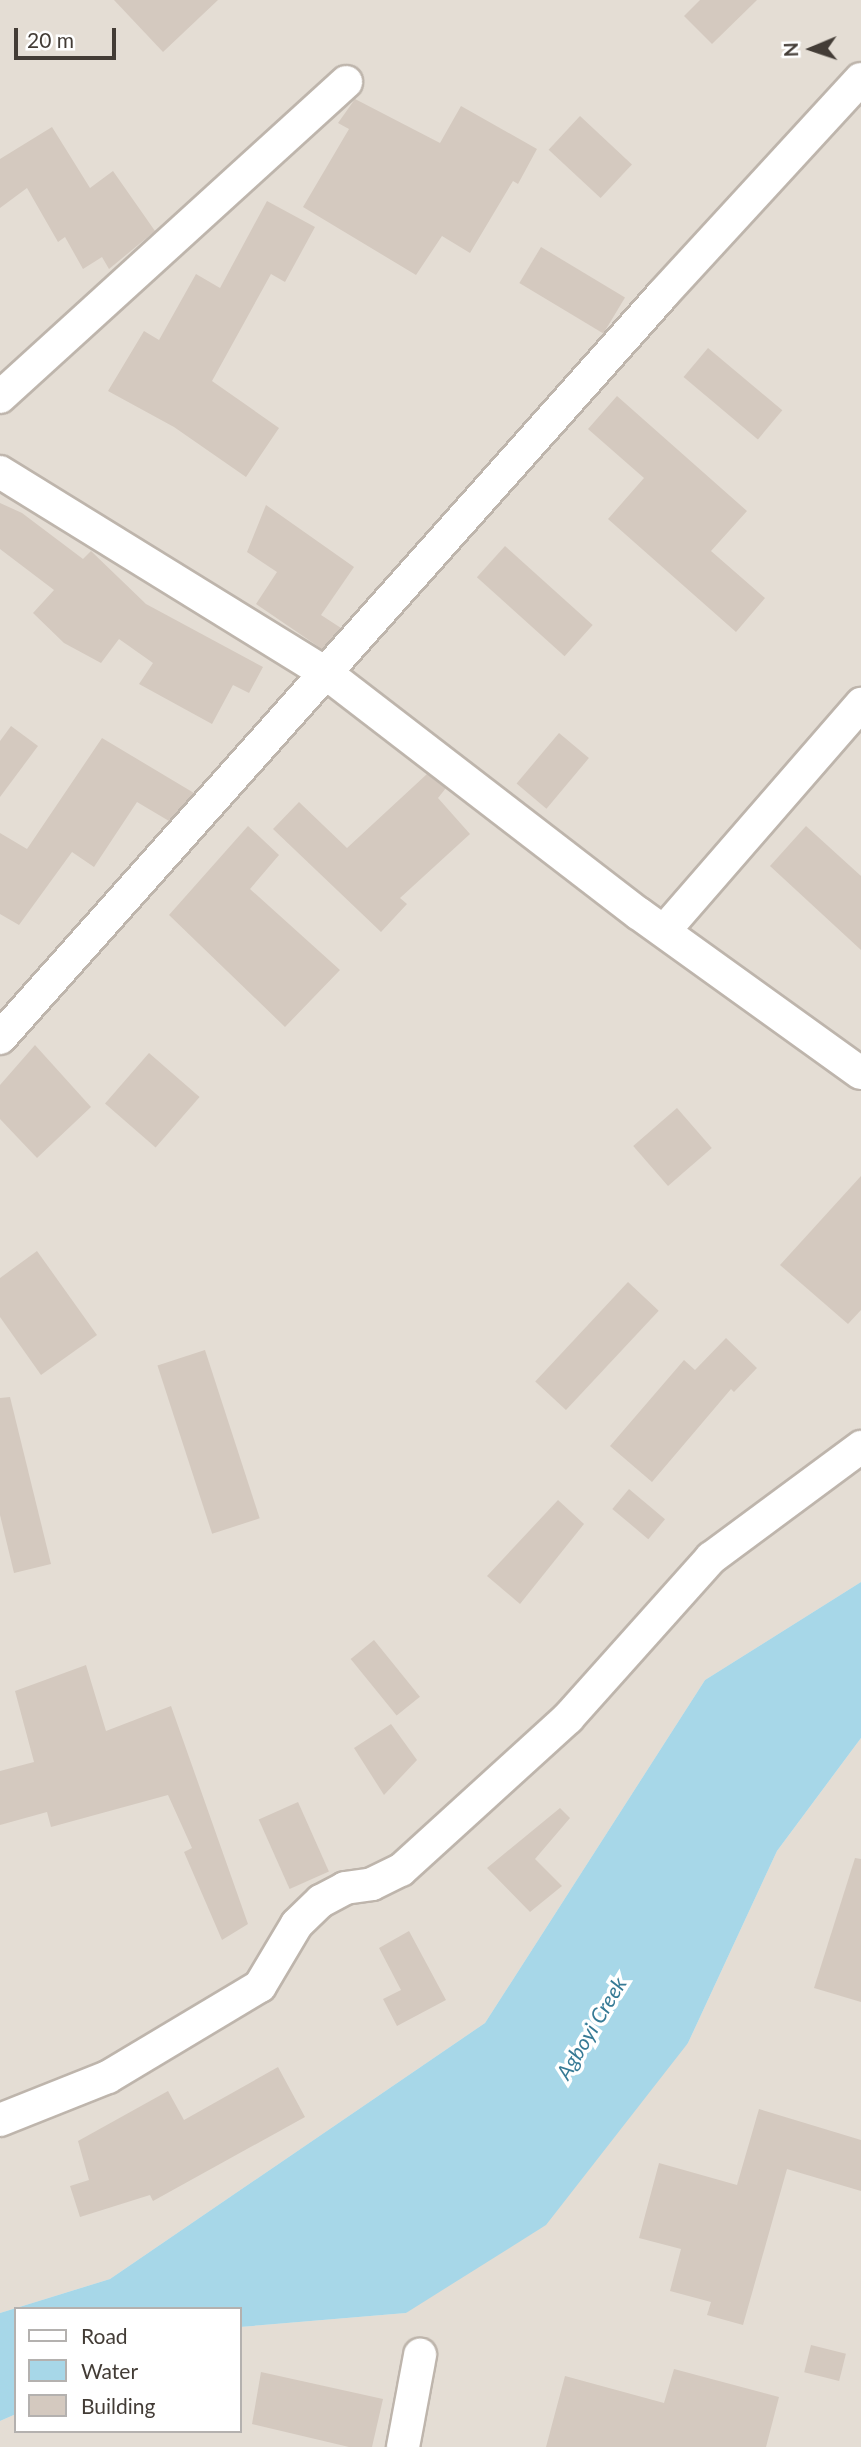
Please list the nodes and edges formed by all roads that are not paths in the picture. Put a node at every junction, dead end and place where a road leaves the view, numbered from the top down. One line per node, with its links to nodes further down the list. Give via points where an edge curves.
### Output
1 (861, 79): 5 (street)
2 (346, 82): 3 (street)
3 (0, 397)
4 (0, 472): 5 (street)
5 (326, 673): 7 (street); 8 (street)
6 (861, 704): 7 (street)
7 (664, 931): 9 (street)
8 (0, 1038)
9 (861, 1073)
10 (861, 1447): 11 (street, via 711,1558 568,1718 401,1870 321,1901 297,1924 260,1986 108,2077)
11 (0, 2120)
12 (420, 2356): 13 (street)
13 (403, 2447)

